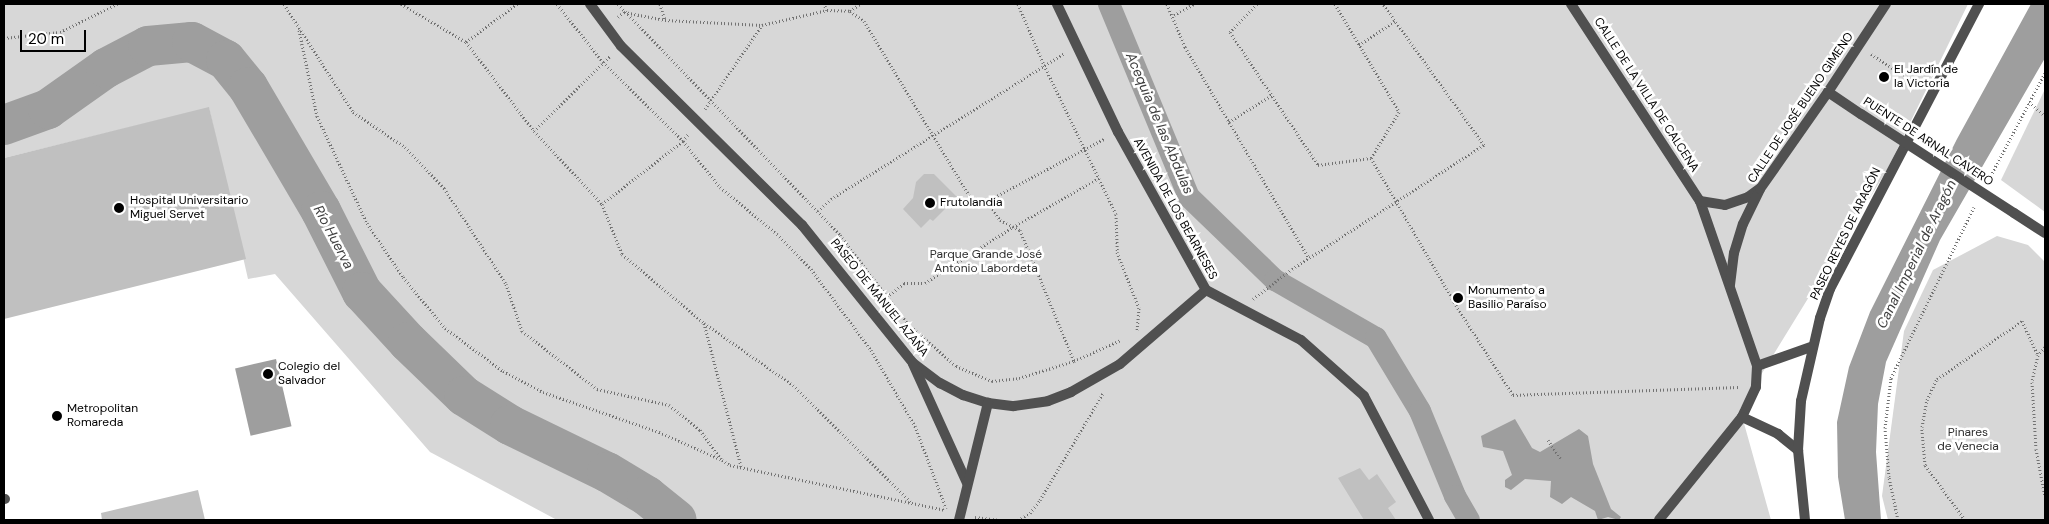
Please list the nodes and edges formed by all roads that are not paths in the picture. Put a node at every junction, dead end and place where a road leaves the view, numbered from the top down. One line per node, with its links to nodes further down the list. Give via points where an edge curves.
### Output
1 (590, 4): 13 (street, PASEO DE MANUEL AZAÑA, via 621,46 802,225)
2 (1057, 4): 11 (street, AVENIDA DE LOS BEARNESES, via 1118,132)
3 (1571, 4): 8 (street, CALLE DE LA VILLA DE CALCENA)
4 (1886, 4): 6 (street, CALLE DE JOSÉ BUENO GIMENO)
5 (1979, 4): 12 (street, PASEO REYES DE ARAGÓN, via 1830,289)
6 (1828, 92): 7 (street, CALLE DE JOSÉ BUENO GIMENO); 9 (street, PUENTE DE ARNAL CAVERO, bridge)
7 (1760, 189): 8 (street, via 1725,205); 10 (street, CALLE DE JOSÉ BUENO GIMENO, via 1743,224 1734,253)
8 (1700, 201): 10 (street, CALLE DE LA VILLA DE CALCENA)
9 (2045, 233)
10 (1730, 289): 14 (street)
11 (1206, 290): 15 (street, PASEO DE MANUEL AZAÑA, via 1120,364 1071,392 1048,401 1014,406); 20 (street, AVENIDA DE LOS BEARNESES, via 1301,340 1364,396)
12 (1811, 347): 14 (street); 17 (street, PASEO REYES DE ARAGÓN)
13 (913, 363): 15 (street, PASEO DE MANUEL AZAÑA, via 940,383); 18 (street)
14 (1757, 366): 16 (street, via 1756,387)
15 (988, 403): 18 (street)
16 (1742, 417): 17 (street, via 1778,434); 21 (street)
17 (1798, 450): 22 (street, PASEO REYES DE ARAGÓN)
18 (967, 483): 19 (street)
19 (959, 517)
20 (1429, 520)
21 (1659, 520)
22 (1805, 520)

